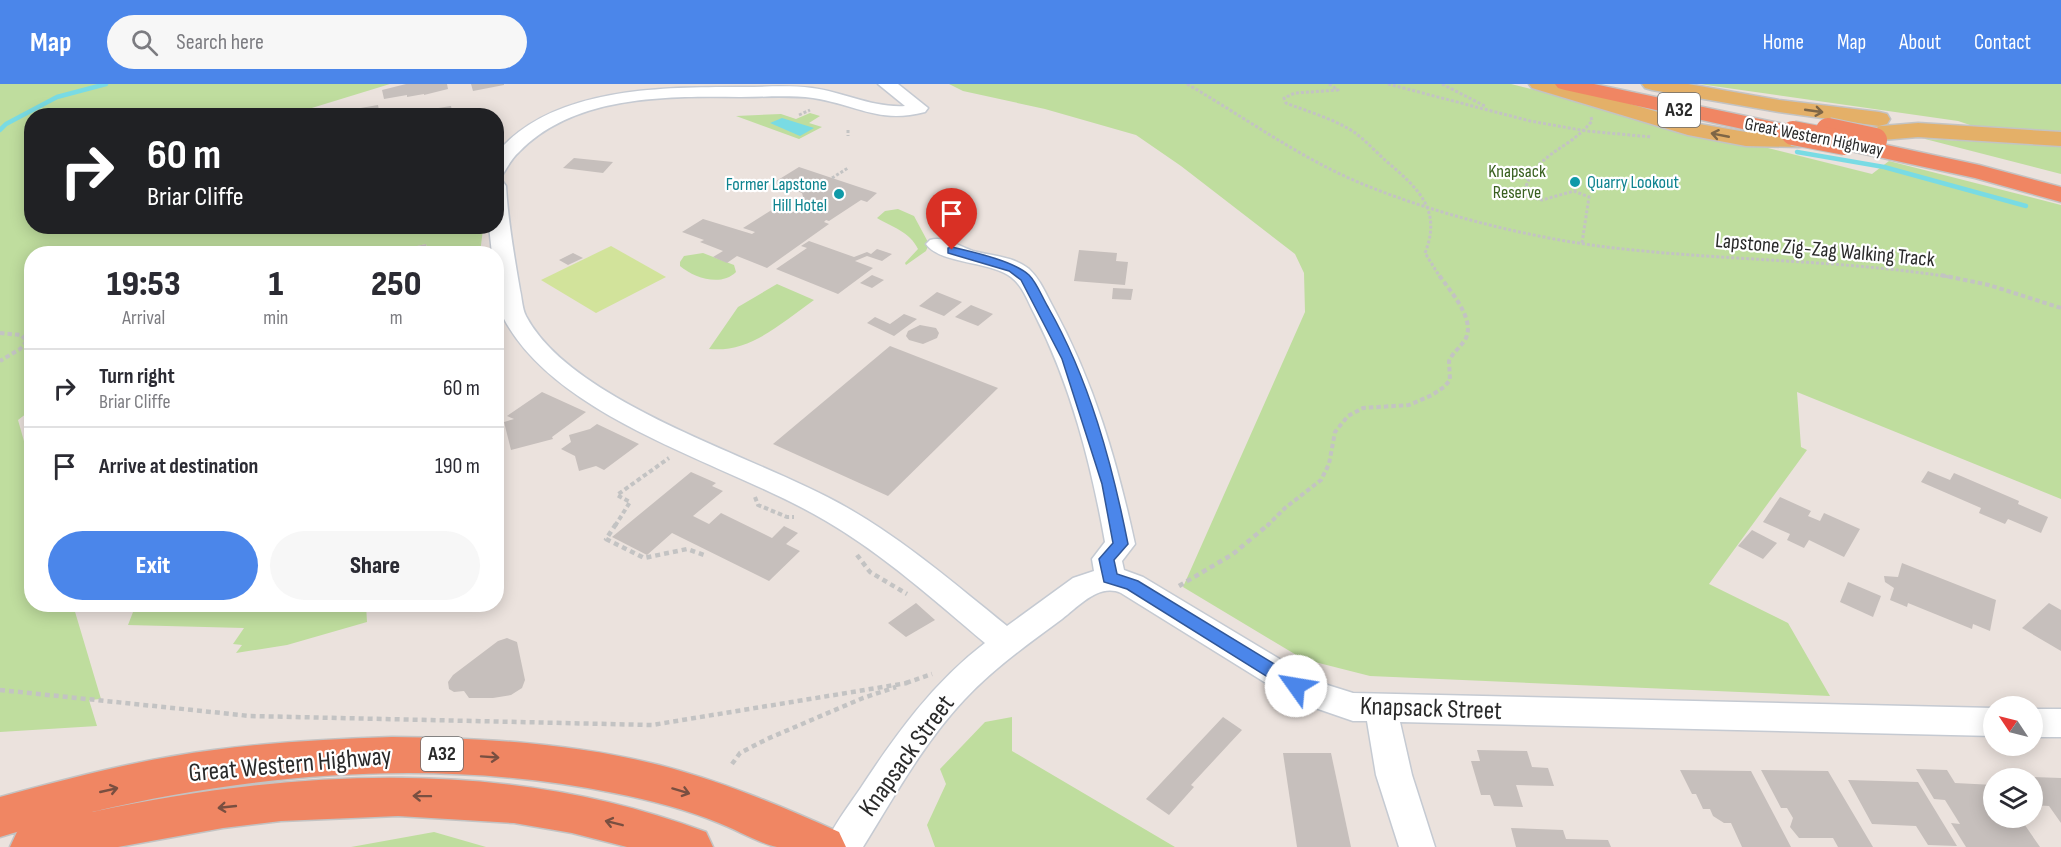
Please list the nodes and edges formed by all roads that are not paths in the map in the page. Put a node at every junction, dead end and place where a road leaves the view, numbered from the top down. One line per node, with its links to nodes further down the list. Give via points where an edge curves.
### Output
1 (887, 84): 8 (street, via 919,108 886,113 823,95 788,92 661,93 609,100 570,112 538,128)
2 (1539, 84): 7 (main road, one-way to 2, via 1918,130 1799,140 1746,139 1696,130)
3 (1565, 84): 6 (highway, Great Western Highway / A32, bridge, via 1793,133)
4 (1612, 84): 6 (highway, Great Western Highway / A32)
5 (1652, 84): 7 (main road, one-way to 7, via 1828,113)
6 (1836, 136): 9 (highway, Great Western Highway / A32, bridge, via 1875,140); 10 (highway, Great Western Highway / A32)
7 (2061, 139)
8 (504, 158)
9 (2061, 186)
10 (2061, 195)
11 (937, 244): 13 (street, via 967,256 998,262 1026,278 1052,325 1068,359 1109,484 1120,544 1107,559)
12 (504, 267): 14 (street, via 514,316 529,339 588,392 836,513)
13 (1110, 578): 14 (street, Knapsack Street, via 1084,586); 15 (street, Knapsack Street, via 1132,585 1307,692 1339,704)
14 (1008, 644): 24 (street, Knapsack Street, via 939,705)
15 (1381, 709): 16 (street, Knapsack Street); 25 (street, via 1394,775)
16 (1983, 722)
17 (2043, 723): 18 (street)
18 (2061, 723)
19 (52, 803): 20 (highway, Great Western Highway / A32); 21 (street); 23 (highway, Great Western Highway / A32, one-way to 23, via 187,772 264,763 364,755 489,757 570,767 660,785 724,805)
20 (0, 817)
21 (38, 846): 22 (highway, Great Western Highway / A32, one-way to 21, via 575,814 428,796 369,796 213,809 170,815)
22 (690, 847)
23 (824, 847)
24 (842, 847)
25 (1417, 847)

